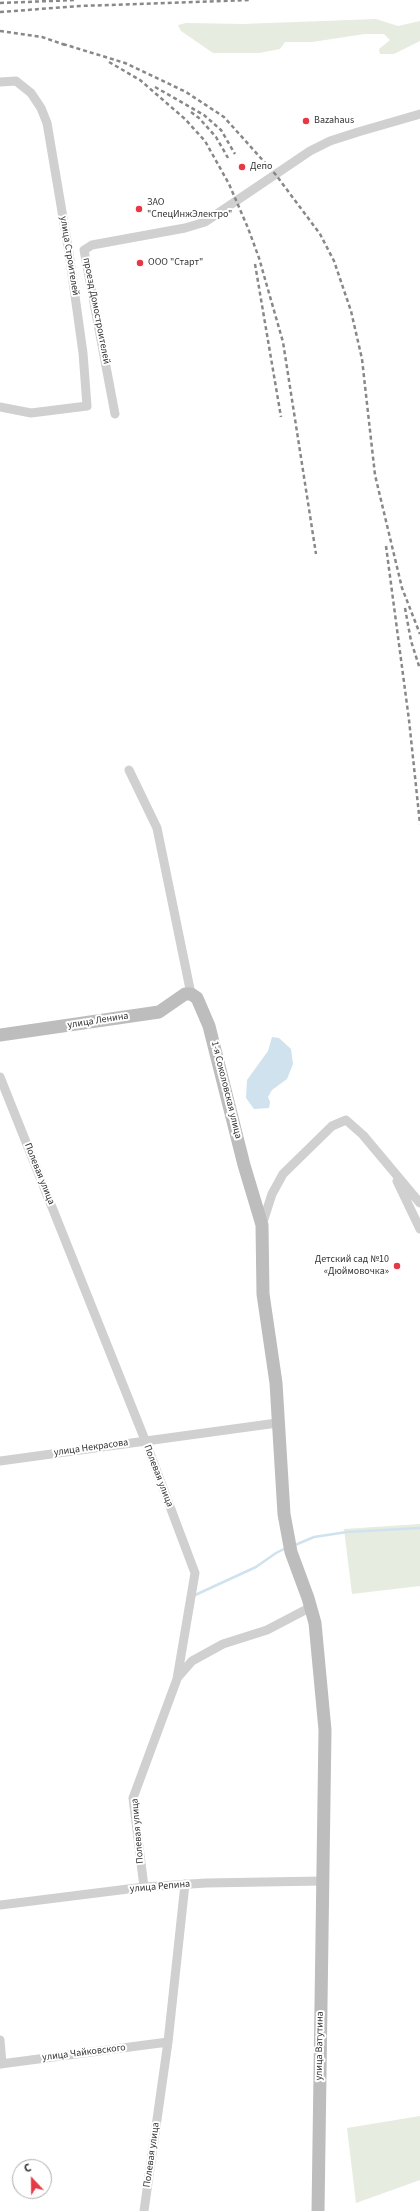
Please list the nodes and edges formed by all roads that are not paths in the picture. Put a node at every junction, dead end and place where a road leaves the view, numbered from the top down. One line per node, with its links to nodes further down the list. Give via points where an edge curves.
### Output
1 (0, 82): 3 (street, улица Строителей, via 16,81 31,93 48,123 83,353 87,406 31,413)
2 (420, 114): 4 (street, проезд Домостроителей, via 330,141 310,151 205,222 185,228 92,244 84,250)
3 (0, 408)
4 (115, 414)
5 (128, 770): 6 (street, 1-я Соколовская улица, via 157,828)
6 (191, 994): 7 (street, улица Ленина, via 181,995 173,1004 159,1012); 11 (street, 1-я Соколовская улица, via 197,998 209,1026)
7 (0, 1035)
8 (0, 1077): 14 (street, Полевая улица)
9 (390, 1165): 10 (street); 11 (street, via 346,1120 332,1126 283,1174 272,1194); 12 (street)
10 (420, 1204)
11 (262, 1225): 13 (street, 1-я Соколовская улица, via 263,1294 276,1383)
12 (420, 1229)
13 (277, 1423): 14 (street, улица Некрасова); 16 (street, 1-я Соколовская улица, via 283,1506 290,1548)
14 (145, 1440): 15 (street, улица Некрасова); 17 (street, Полевая улица, via 195,1573)
15 (0, 1461)
16 (311, 1607): 17 (street, via 267,1630 223,1644 192,1660); 18 (street, улица Ватутина, via 315,1623 325,1730)
17 (177, 1678): 20 (street, Полевая улица, via 133,1798)
18 (322, 1881): 19 (street, улица Репина); 26 (street, улица Ватутина)
19 (186, 1884): 20 (street, улица Репина); 23 (street, Полевая улица)
20 (137, 1888): 21 (street, улица Репина)
21 (0, 1905)
22 (0, 2040): 24 (street)
23 (168, 2042): 24 (street, улица Чайковского); 25 (street, Полевая улица)
24 (1, 2064)
25 (144, 2211)
26 (318, 2211)

